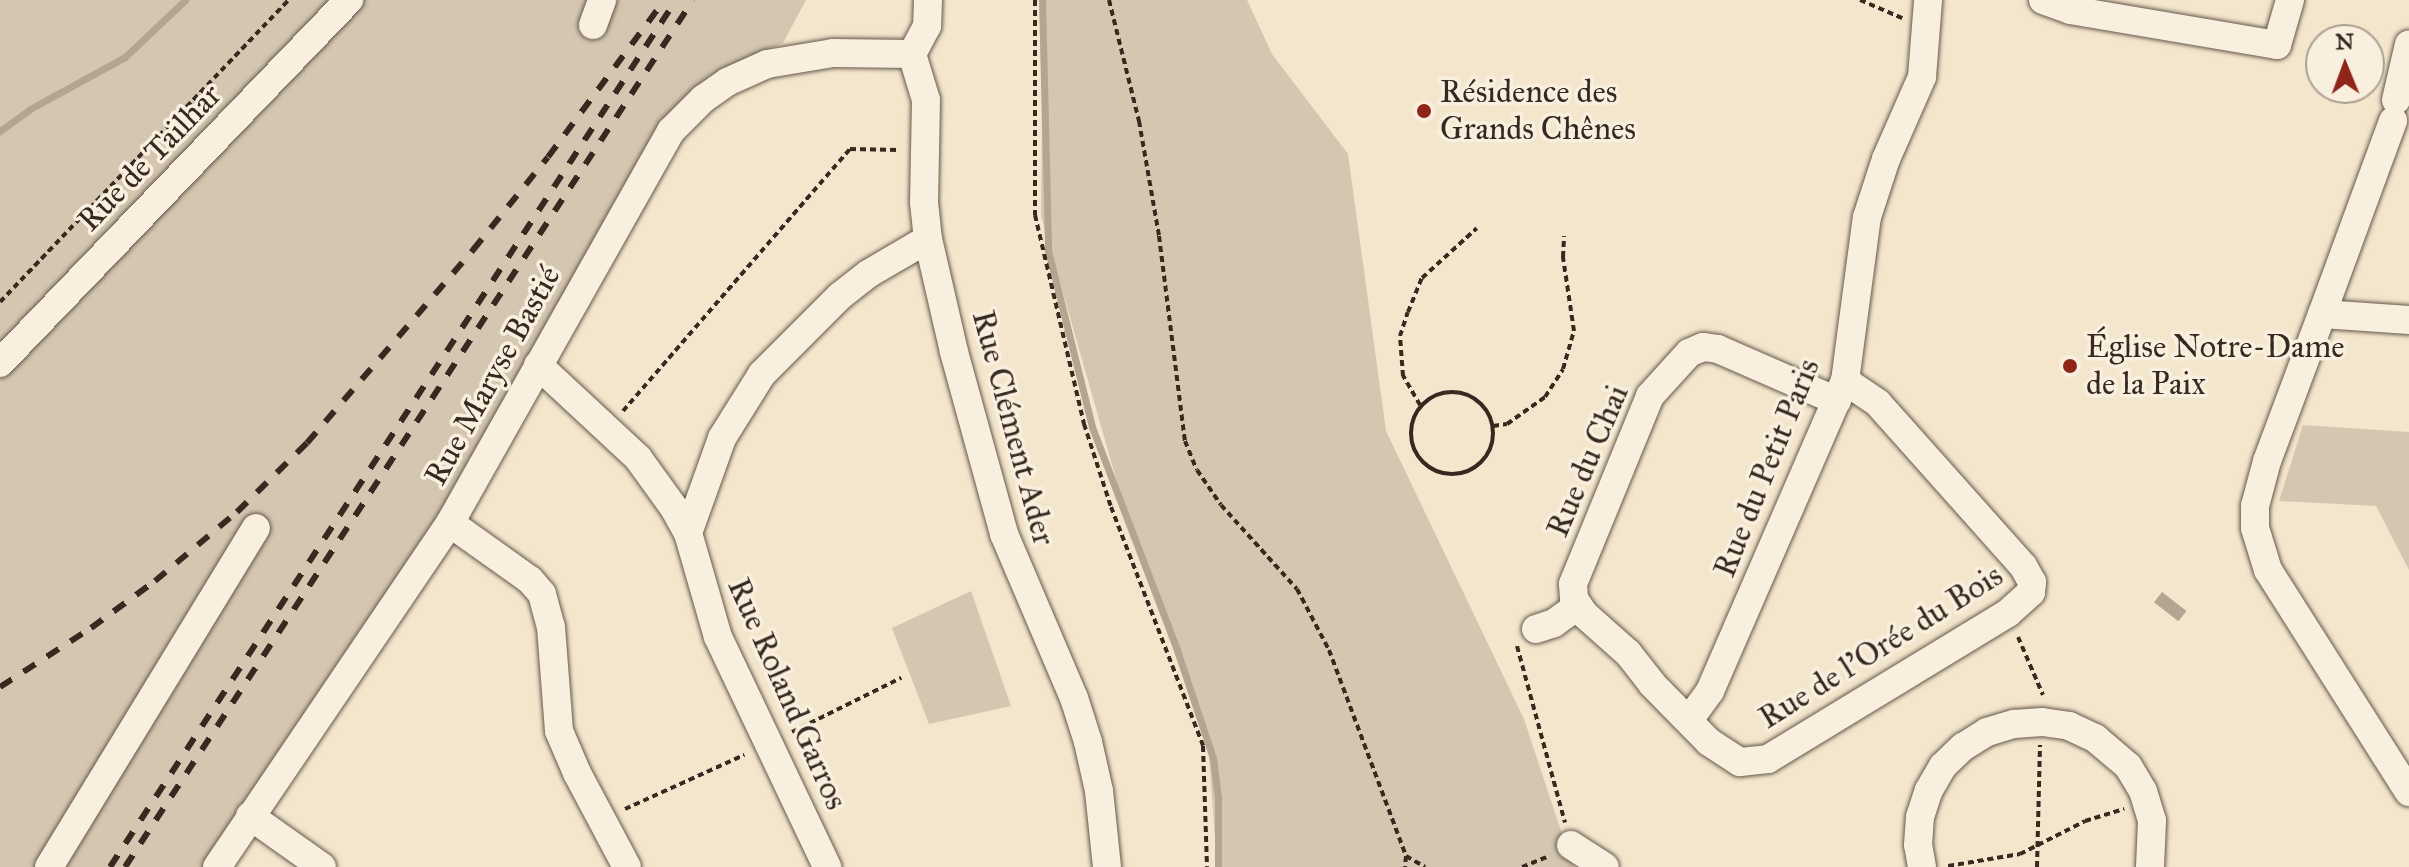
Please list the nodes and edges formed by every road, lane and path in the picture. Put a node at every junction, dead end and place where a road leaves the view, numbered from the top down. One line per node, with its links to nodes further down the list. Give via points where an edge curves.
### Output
1 (289, 0): 17 (path)
2 (349, 0): 20 (street, Rue de Tailhar)
3 (928, 0): 12 (street, via 927,26)
4 (1035, 0): 46 (path, via 1035,215 1084,424 1203,746)
5 (1109, 0): 39 (path, via 1142,135 1185,441 1221,505 1297,589 1329,650)
6 (1860, 0): 10 (path)
7 (1928, 0): 10 (street, Rue du Petit Paris)
8 (2043, 0): 9 (street, via 2070,10 2277,45)
9 (2290, 0)
10 (1926, 29): 22 (street, Rue du Petit Paris, via 1922,77 1867,217)
11 (2409, 44): 18 (street, via 2395,110)
12 (912, 54): 13 (street, Rue Clément Ader, via 924,88); 21 (street, Rue Maryse Bastié, via 833,53 788,59 738,77 703,99 671,131)
13 (924, 151): 16 (street, Rue Clément Ader); 25 (path, via 850,149)
14 (1477, 228): 23 (path, via 1422,278 1400,336 1403,376)
15 (1564, 236): 24 (path, via 1574,331 1563,369 1545,397 1507,424)
16 (928, 239): 28 (street, via 840,296 762,374 722,438); 45 (street, Rue Clément Ader, via 1004,534 1088,742)
17 (0, 302)
18 (2322, 314): 19 (street); 34 (street, via 2267,461 2255,528 2268,570)
19 (2409, 320)
20 (0, 363)
21 (538, 365): 25 (street, Rue Roland Garros); 26 (street, Rue Maryse Bastié)
22 (1841, 391): 29 (street, Rue du Chai, via 1718,349 1703,347 1689,353 1650,396 1573,584); 30 (street, Rue de l'Orée du Bois, via 1878,403 2023,566 2031,592); 32 (street, Rue du Petit Paris, via 1710,691)
23 (1420, 406): 24 (path, via 1445,392 1459,392 1483,406); 24 (path, via 1413,418 1411,444 1417,456 1438,472 1450,475 1476,467 1491,446)
24 (1492, 426)
25 (608, 427): 28 (street, Rue Roland Garros, via 660,488)
26 (450, 523): 36 (street, Rue Maryse Bastié); 43 (street, via 542,594 551,627 559,731)
27 (256, 528): 40 (street)
28 (688, 533): 44 (street, Rue Roland Garros, via 718,637)
29 (1577, 606): 31 (street); 32 (street)
30 (2008, 613): 32 (street, Rue de l'Orée du Bois, via 1761,762 1727,756); 33 (path)
31 (1536, 629): 38 (path, via 1516,645)
32 (1689, 720)
33 (2048, 722): 35 (street, via 2083,731 2108,746 2128,766); 37 (path); 50 (street, via 1987,732 1943,766 1920,817)
34 (2409, 792)
35 (2148, 805): 37 (path, via 2102,815); 53 (street)
36 (250, 816): 41 (street, Rue Maryse Bastié); 42 (street)
37 (2038, 844): 51 (path, via 2003,859); 52 (path)
38 (1571, 845): 49 (street)
39 (1406, 856): 47 (path); 48 (path)
40 (49, 867)
41 (217, 867)
42 (322, 867)
43 (627, 867)
44 (827, 867)
45 (1107, 867)
46 (1207, 867)
47 (1405, 867)
48 (1425, 867)
49 (1605, 867)
50 (1922, 867)
51 (1945, 867)
52 (2037, 867)
53 (2150, 867)

